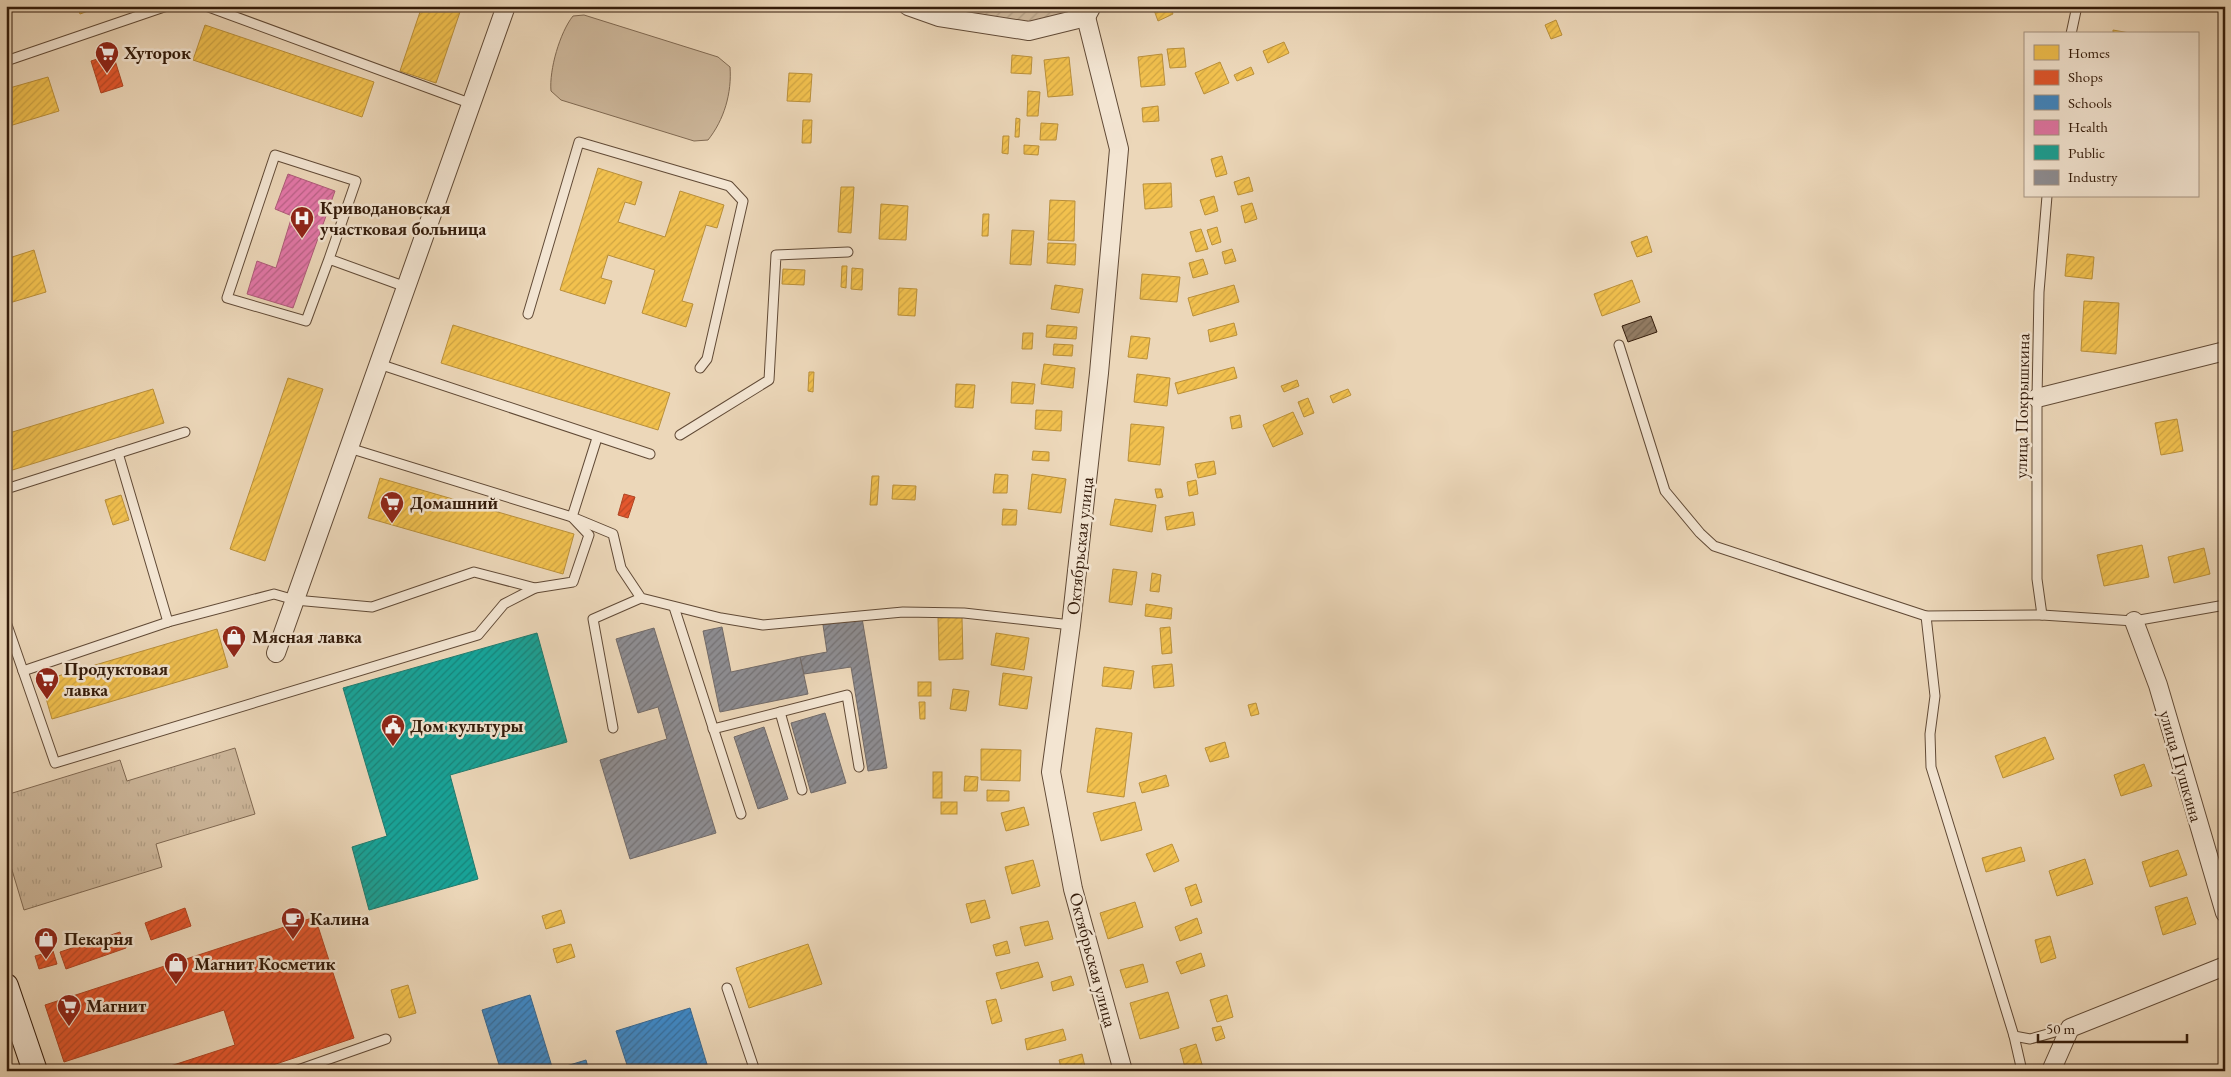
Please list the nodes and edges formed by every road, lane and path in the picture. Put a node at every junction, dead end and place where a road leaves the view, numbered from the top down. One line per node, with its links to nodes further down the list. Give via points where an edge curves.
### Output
1 (167, 6): 9 (lane)
2 (206, 6): 10 (lane)
3 (506, 6): 10 (street)
4 (908, 6): 6 (street)
5 (2077, 6): 8 (lane)
6 (926, 9): 7 (street, via 939,16 1029,31)
7 (1089, 12): 39 (street, Октябрьская улица, via 1119,150 1099,373)
8 (2070, 32)
9 (6, 61)
10 (472, 104): 14 (street)
11 (2047, 198): 20 (lane, улица Покрышкина, via 2039,292)
12 (848, 252): 22 (lane, via 776,255 769,380)
13 (329, 259): 13 (lane, via 356,181 275,155 227,298 306,321); 14 (lane)
14 (406, 286): 18 (street)
15 (528, 314): 19 (lane, via 579,142 730,186 743,201 707,359)
16 (1619, 345): 35 (lane, via 1665,491 1714,546)
17 (2225, 351): 20 (street)
18 (379, 364): 23 (lane); 24 (street)
19 (700, 368)
20 (2037, 398): 34 (lane, улица Покрышкина, via 2037,579)
21 (186, 432): 25 (lane)
22 (680, 435)
23 (597, 438): 26 (lane); 28 (lane)
24 (349, 448): 28 (lane); 31 (street)
25 (118, 453): 27 (lane); 38 (lane)
26 (650, 454)
27 (6, 489)
28 (572, 517): 29 (lane, via 589,535 573,582); 30 (lane, via 613,534 621,568)
29 (535, 588): 31 (lane, via 474,572 372,607); 41 (lane, via 504,604 478,635 55,763)
30 (641, 598): 33 (lane); 43 (lane, via 593,619)
31 (295, 600): 38 (lane, via 274,594); 40 (street)
32 (2225, 605): 36 (lane)
33 (674, 607): 39 (lane, via 763,625 903,612 964,613); 44 (lane)
34 (2042, 615): 35 (lane); 36 (lane)
35 (1926, 616): 53 (lane, via 1935,696 1930,734 1931,768)
36 (2134, 621): 48 (street, улица Пушкина, via 2158,685)
37 (6, 622): 41 (lane)
38 (168, 622): 41 (lane)
39 (1071, 625): 58 (street, Октябрьская улица, via 1051,772 1074,889)
40 (276, 653)
41 (22, 671)
42 (780, 712): 44 (lane); 45 (lane, via 847,696); 46 (lane)
43 (613, 728)
44 (714, 730): 47 (lane)
45 (859, 767)
46 (802, 790)
47 (740, 814)
48 (2225, 913)
49 (2225, 966): 52 (street)
50 (6, 986): 55 (street)
51 (727, 988): 57 (lane)
52 (2070, 1028): 53 (lane, via 2030,1039); 60 (street)
53 (2014, 1036): 59 (lane)
54 (386, 1040): 56 (lane)
55 (34, 1071)
56 (295, 1071)
57 (755, 1071)
58 (1123, 1071)
59 (2022, 1071)
60 (2052, 1071)

